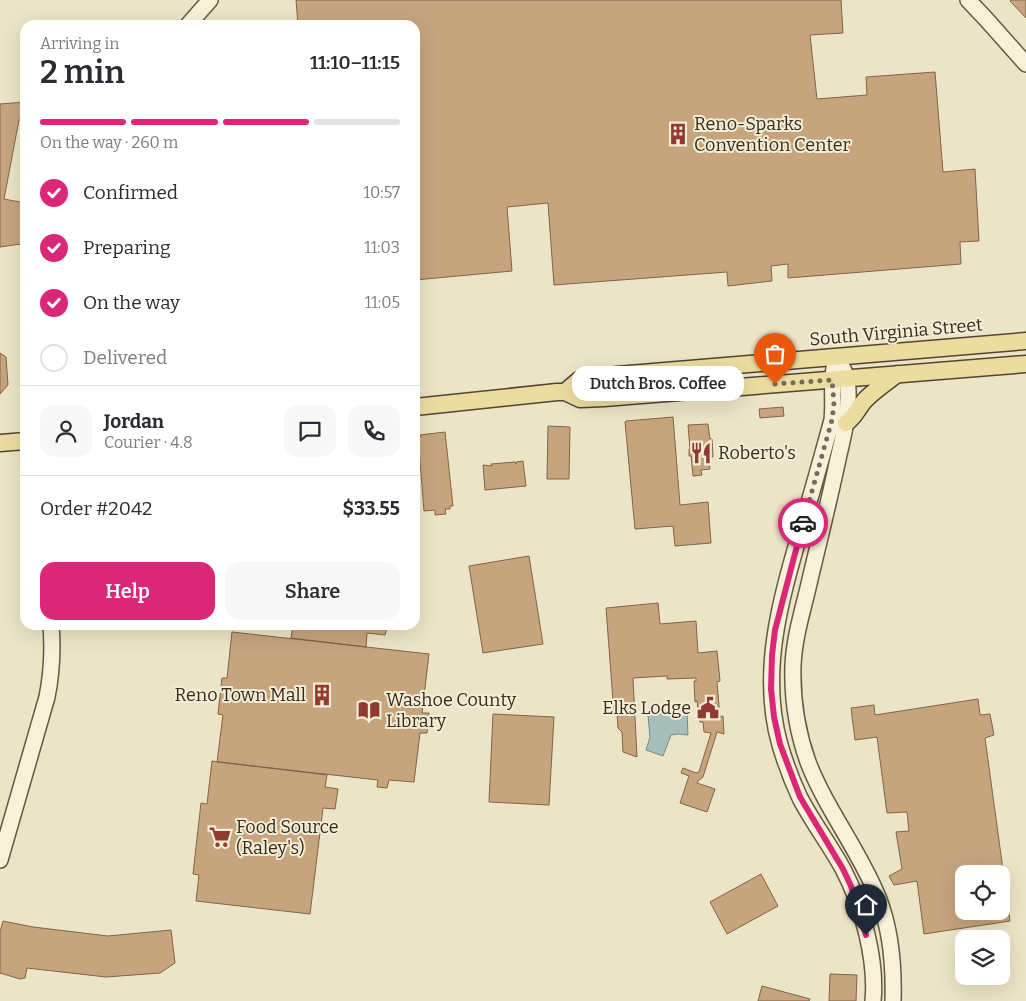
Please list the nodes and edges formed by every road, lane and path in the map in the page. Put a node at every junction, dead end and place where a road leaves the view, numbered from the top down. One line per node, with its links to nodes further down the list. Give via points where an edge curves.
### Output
1 (210, 0): 3 (street)
2 (968, 0): 4 (street)
3 (192, 20)
4 (1026, 64)
5 (1026, 341): 6 (main road, South Virginia Street)
6 (835, 357): 9 (street); 10 (main road, South Virginia Street, via 617,375 579,380)
7 (1026, 364): 8 (main road, South Virginia Street)
8 (897, 374): 9 (main road, South Virginia Street); 12 (main road, via 868,397 858,413)
9 (840, 379): 10 (main road, South Virginia Street, via 604,398 580,399); 12 (street, via 848,407); 17 (street)
10 (565, 392): 11 (main road, South Virginia Street)
11 (420, 406)
12 (846, 423): 16 (street)
13 (20, 441): 14 (main road)
14 (0, 442)
15 (51, 630): 18 (street, via 52,674 47,697)
16 (796, 638): 17 (street); 20 (street, via 792,688 801,740 819,786 879,899 891,955)
17 (773, 647): 19 (street, via 771,689 780,744 800,797 851,886 864,924)
18 (0, 860)
19 (873, 1001)
20 (893, 1001)

